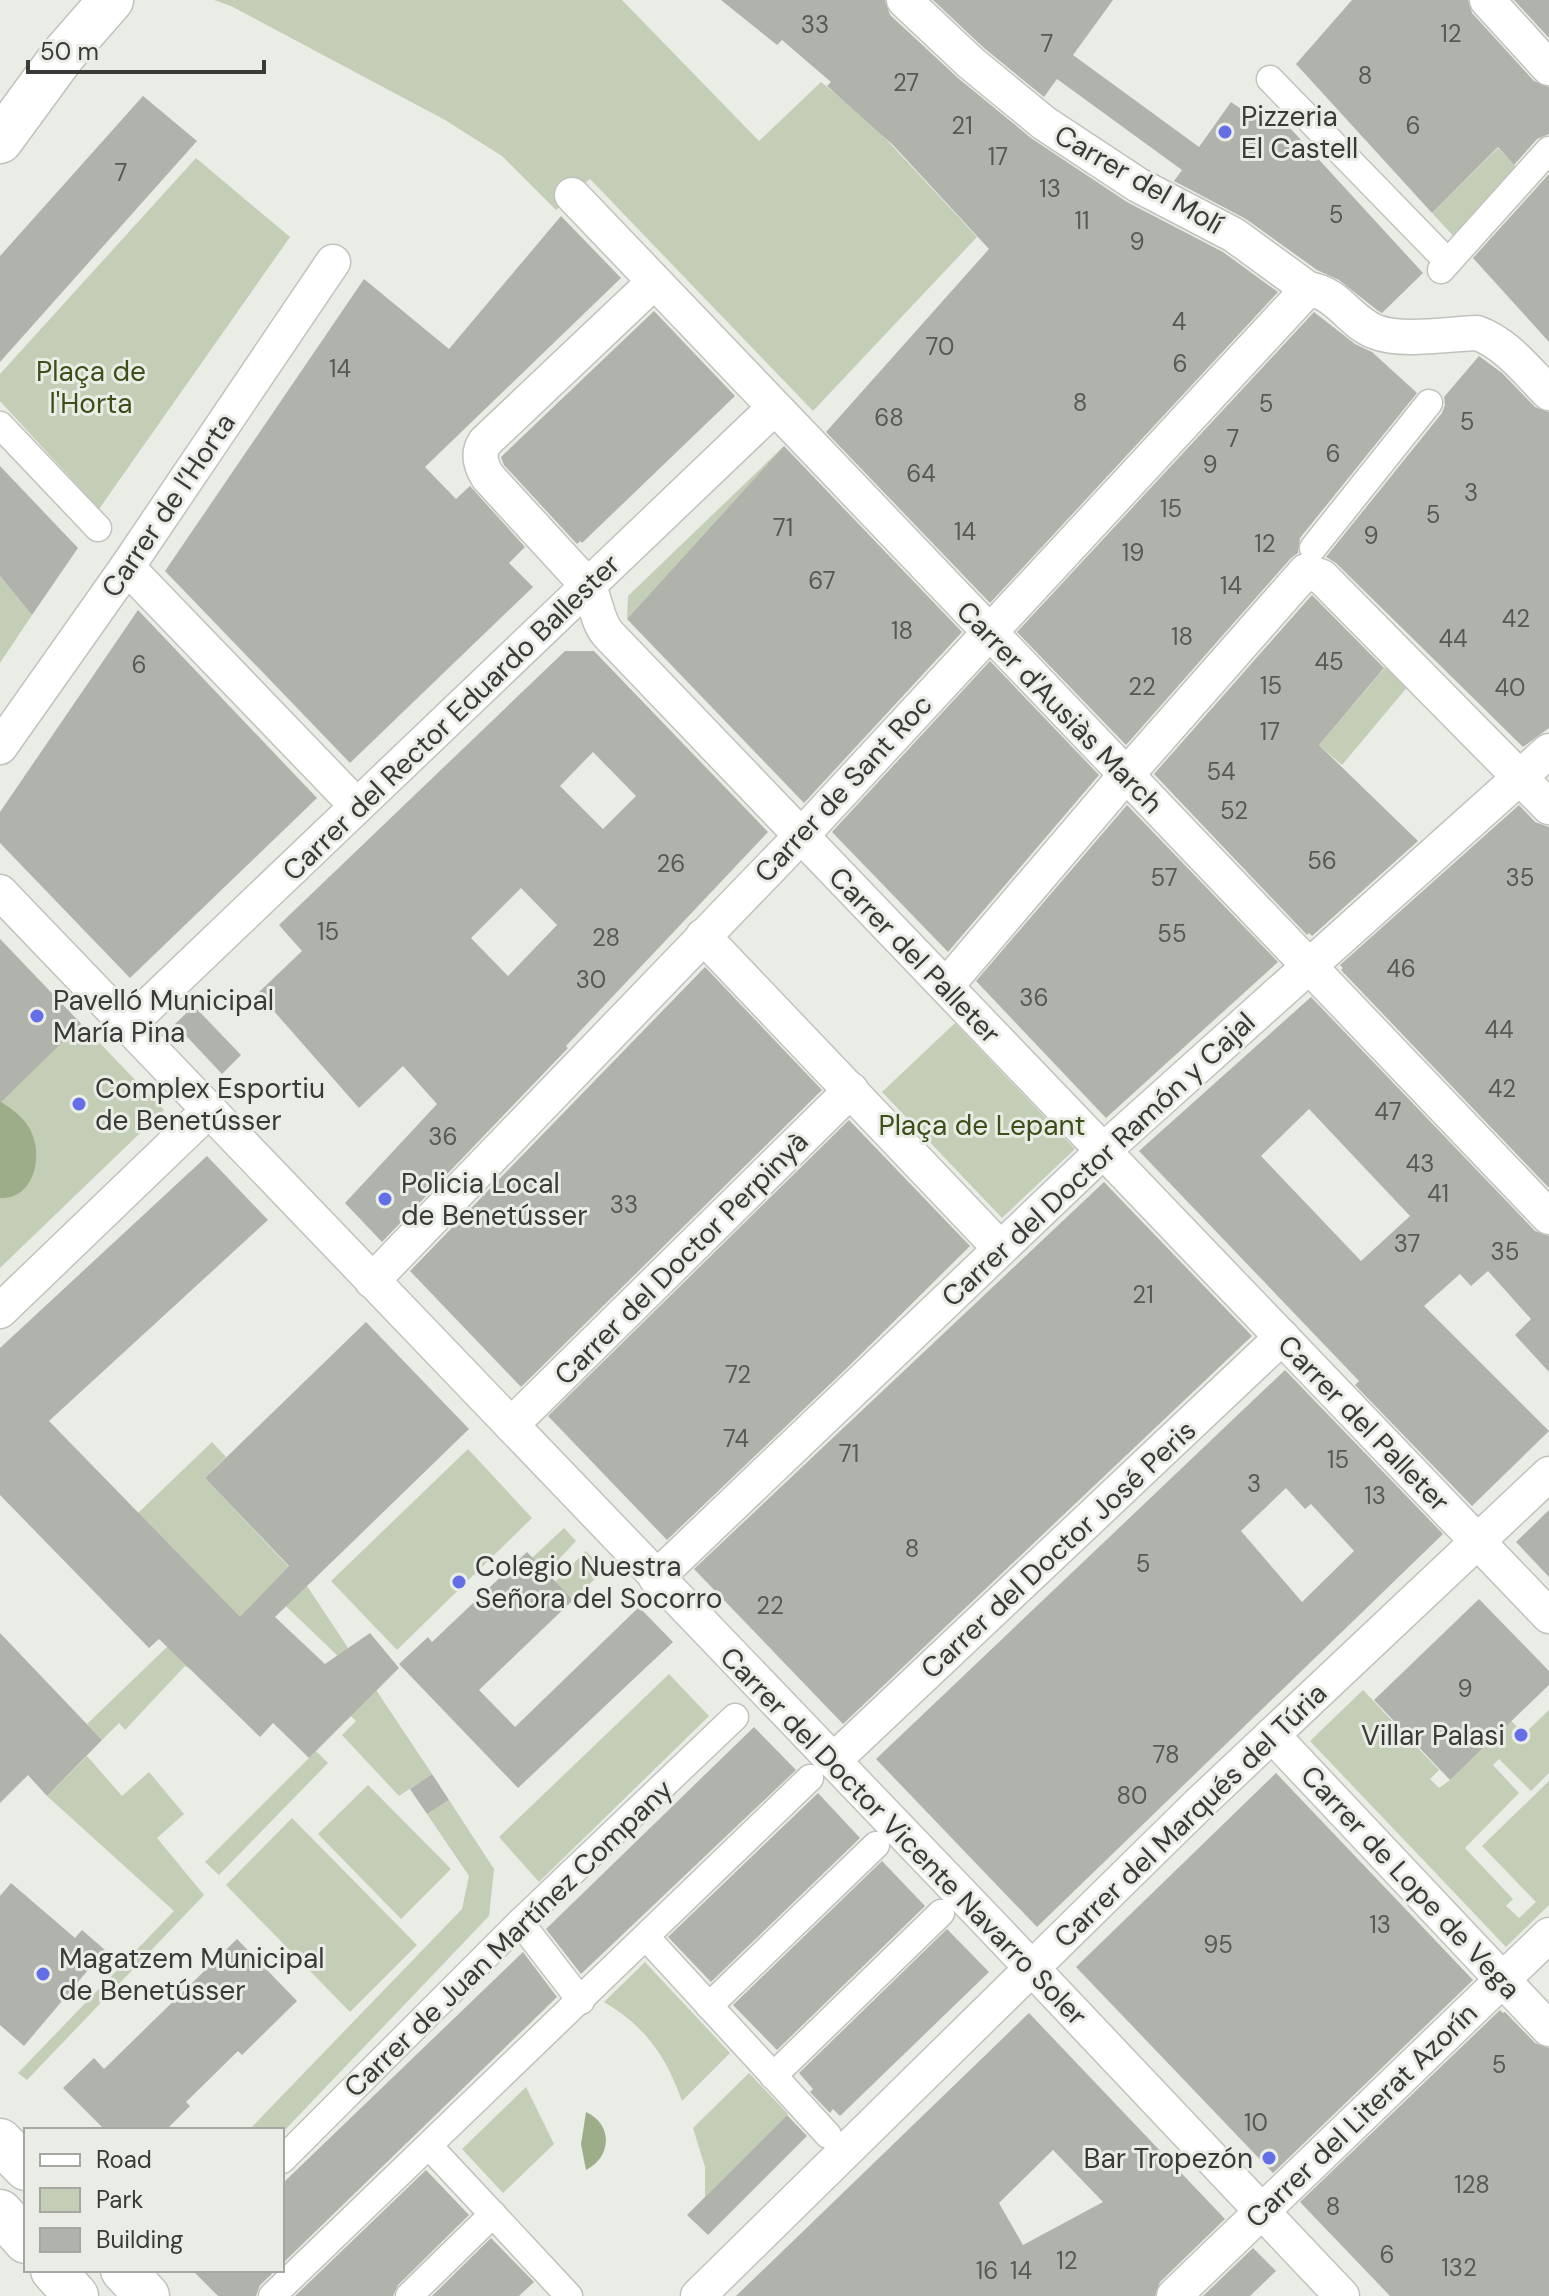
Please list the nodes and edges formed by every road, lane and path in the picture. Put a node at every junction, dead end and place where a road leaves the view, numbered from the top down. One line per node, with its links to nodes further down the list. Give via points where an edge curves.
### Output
1 (111, 0): 6 (street)
2 (904, 0): 11 (street, Carrer del Molí, via 1044,123 1138,185 1223,228)
3 (1487, 0): 4 (street)
4 (1549, 68)
5 (1270, 79): 7 (street, via 1444,266)
6 (0, 141)
7 (1549, 150)
8 (572, 195): 10 (street, Carrer d'Ausiàs March)
9 (333, 262): 18 (street, Carrer de l’Horta)
10 (654, 282): 14 (street, Carrer d'Ausiàs March); 19 (street, Carrer del Palleter, via 481,449 488,477)
11 (1308, 289): 12 (street, Carrer del Molí, via 1339,301 1377,333 1486,336); 20 (street, Carrer de Sant Roc)
12 (1549, 393)
13 (1429, 403): 17 (street)
14 (774, 408): 19 (street, Carrer del Rector Eduardo Ballester); 20 (street, Carrer d'Ausiàs March)
15 (0, 425): 16 (street)
16 (98, 528)
17 (1307, 560): 23 (street); 24 (street, via 1313,573)
18 (127, 567): 21 (street, Carrer de l’Horta); 25 (street)
19 (588, 586): 25 (street, Carrer del Rector Eduardo Ballester); 27 (street, Carrer del Palleter, via 604,629)
20 (988, 632): 23 (street, Carrer d'Ausiàs March); 27 (street, Carrer de Sant Roc)
21 (0, 747)
22 (1549, 751): 24 (street, Carrer del Doctor Ramón y Cajal)
23 (1126, 775): 30 (street, Carrer d'Ausiàs March); 31 (street)
24 (1519, 777): 26 (street); 30 (street, Carrer del Doctor Ramón y Cajal)
25 (357, 806): 32 (street, Carrer del Rector Eduardo Ballester)
26 (1549, 807)
27 (800, 837): 29 (street, Carrer de Sant Roc); 31 (street, Carrer del Palleter)
28 (0, 892): 32 (street, Carrer del Doctor Vicente Navarro Soler)
29 (703, 936): 33 (street); 38 (street, Carrer de Sant Roc)
30 (1308, 967): 35 (street, Carrer del Doctor Ramón y Cajal); 36 (street, Carrer d'Ausiàs March)
31 (946, 986): 35 (street, Carrer del Palleter)
32 (128, 1025): 34 (street, Carrer del Doctor Vicente Navarro Soler)
33 (851, 1090): 37 (street); 41 (street, Carrer del Doctor Perpinyà)
34 (209, 1110): 38 (street, Carrer del Doctor Vicente Navarro Soler); 39 (street)
35 (1103, 1151): 37 (street, Carrer del Doctor Ramón y Cajal); 40 (street, Carrer del Palleter)
36 (1549, 1217)
37 (999, 1247): 44 (street, Carrer del Doctor Ramón y Cajal)
38 (372, 1281): 41 (street, Carrer del Doctor Vicente Navarro Soler)
39 (0, 1311)
40 (1282, 1337): 43 (street, Carrer del Palleter); 48 (street, Carrer del Doctor José Peris)
41 (511, 1425): 44 (street, Carrer del Doctor Vicente Navarro Soler)
42 (1549, 1474): 43 (street, Carrer del Marqués del Túria)
43 (1477, 1540): 45 (street, Carrer del Palleter); 47 (street, Carrer del Marqués del Túria)
44 (656, 1578): 48 (street, Carrer del Doctor Vicente Navarro Soler)
45 (1549, 1616)
46 (735, 1717): 51 (street, Carrer de Juan Martínez Company)
47 (1272, 1735): 54 (street, Carrer del Marqués del Túria); 55 (street, Carrer de Lope de Vega)
48 (822, 1770): 53 (street); 54 (street, Carrer del Doctor Vicente Navarro Soler)
49 (876, 1845): 57 (street)
50 (941, 1913): 59 (street)
51 (520, 1922): 56 (street); 63 (street, Carrer de Juan Martínez Company)
52 (1549, 1935): 55 (street, Carrer del Literat Azorín)
53 (646, 1937): 56 (street); 57 (street)
54 (1032, 1968): 65 (street, Carrer del Doctor Vicente Navarro Soler); 76 (street, Carrer del Marqués del Túria)
55 (1502, 1981): 58 (street, Carrer de Lope de Vega); 65 (street, Carrer del Literat Azorín)
56 (581, 2001): 62 (street)
57 (709, 2006): 59 (street)
58 (1549, 2029)
59 (773, 2076): 60 (street)
60 (828, 2135)
61 (0, 2141): 64 (street)
62 (429, 2146): 67 (street); 74 (street)
63 (284, 2158)
64 (24, 2166)
65 (1261, 2211): 77 (street, Carrer del Literat Azorín); 78 (street, Carrer del Doctor Vicente Navarro Soler)
66 (0, 2212): 68 (street)
67 (493, 2214): 71 (street); 75 (street)
68 (24, 2239)
69 (55, 2272): 72 (street)
70 (125, 2272): 73 (street)
71 (558, 2293)
72 (76, 2296)
73 (147, 2296)
74 (272, 2296)
75 (409, 2296)
76 (698, 2296)
77 (1174, 2296)
78 (1342, 2296)

